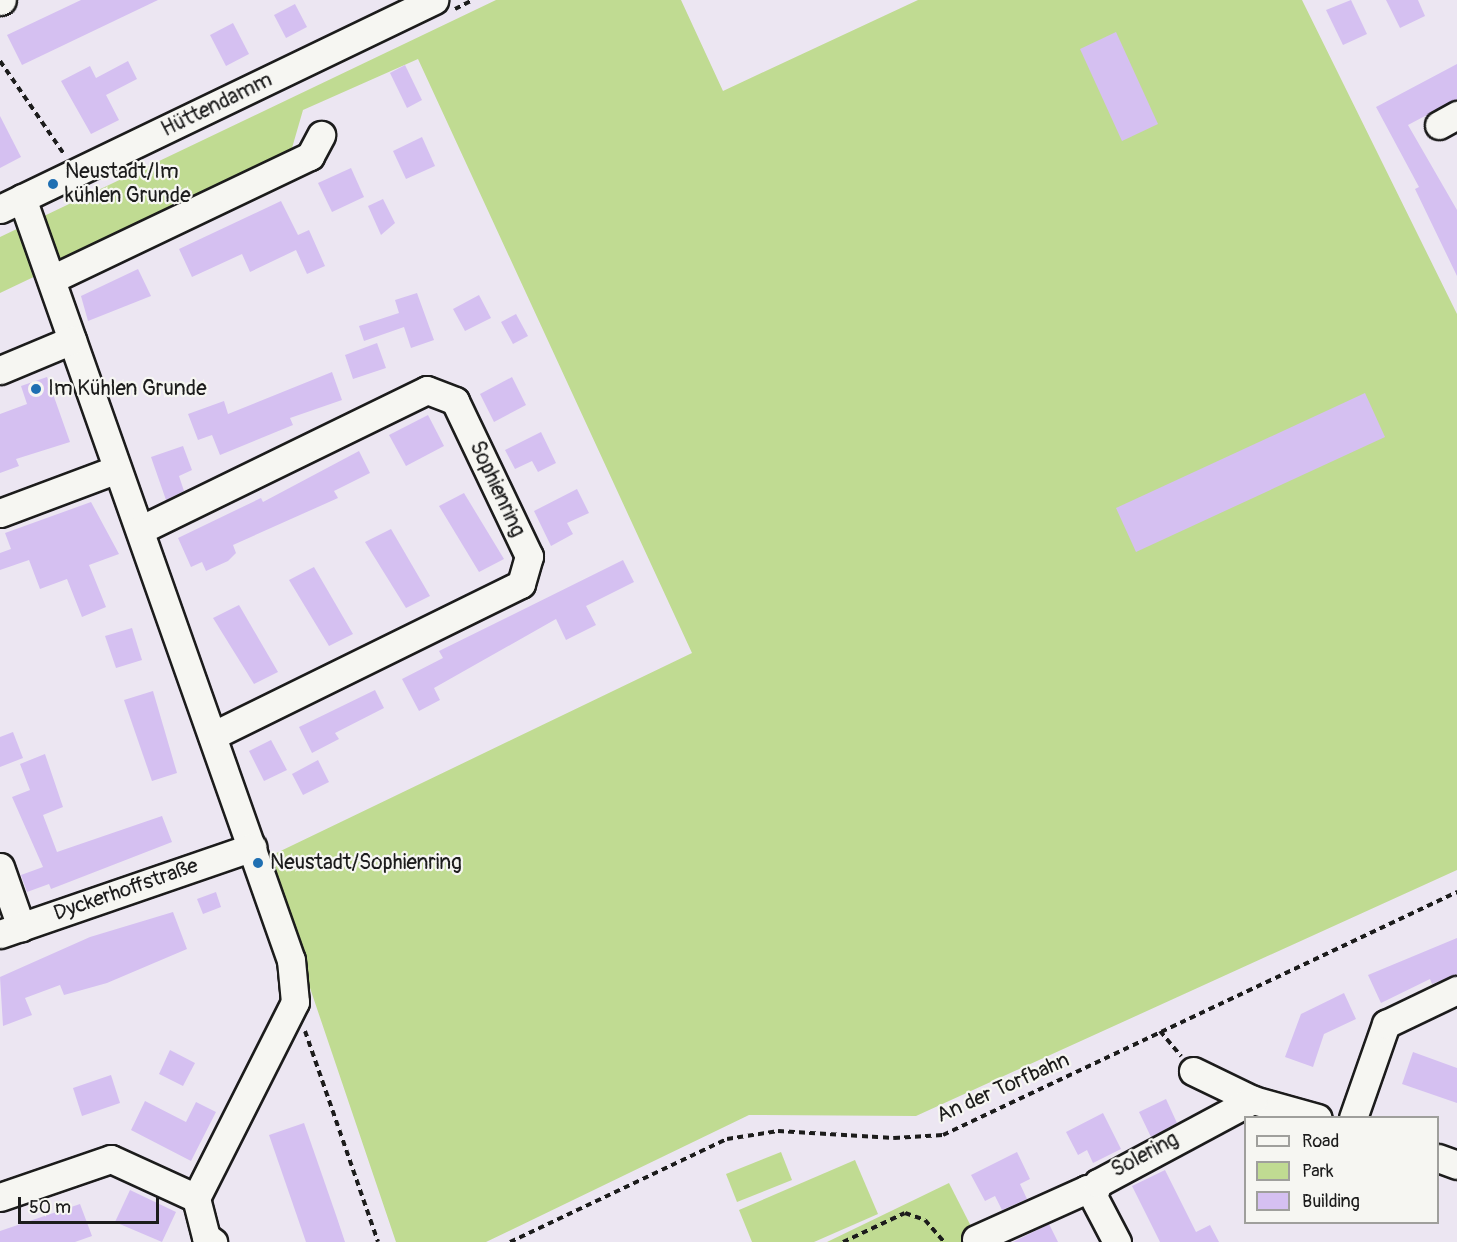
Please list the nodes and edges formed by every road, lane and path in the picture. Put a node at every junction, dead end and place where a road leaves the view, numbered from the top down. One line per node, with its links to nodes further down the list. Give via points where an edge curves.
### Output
1 (434, 0): 5 (street, Hüttendamm)
2 (0, 61): 4 (path)
3 (321, 135): 6 (street, via 310,156)
4 (68, 160)
5 (11, 204): 6 (street)
6 (52, 279): 7 (street)
7 (72, 340): 8 (street); 9 (street)
8 (0, 370)
9 (117, 469): 10 (street); 11 (street)
10 (0, 513)
11 (140, 530): 12 (street); 12 (street, Sophienring, via 427,390 455,401 529,556 521,584)
12 (212, 736): 13 (street)
13 (252, 847): 16 (street, Dyckerhoffstraße); 18 (street, via 291,960)
14 (0, 867): 16 (street)
15 (1457, 892): 19 (path, An der Torfbahn)
16 (10, 931)
17 (1457, 990): 23 (street, via 1386,1024)
18 (295, 1002): 28 (street); 31 (path)
19 (1160, 1031): 20 (path); 32 (path, An der Torfbahn, via 943,1135 894,1138 778,1131 727,1139)
20 (1193, 1071): 21 (street)
21 (1253, 1100): 22 (street); 26 (street, Solering, via 1112,1171)
22 (1311, 1116)
23 (1354, 1116)
24 (1439, 1159): 25 (street)
25 (1457, 1165)
26 (1095, 1190): 29 (street, via 1087,1189); 35 (street, Solering)
27 (0, 1197): 28 (street, via 111,1159)
28 (196, 1198): 30 (street, via 206,1237)
29 (976, 1239)
30 (213, 1242)
31 (378, 1242)
32 (510, 1242)
33 (843, 1242): 34 (path, via 905,1214 925,1220)
34 (944, 1242)
35 (1117, 1242)

